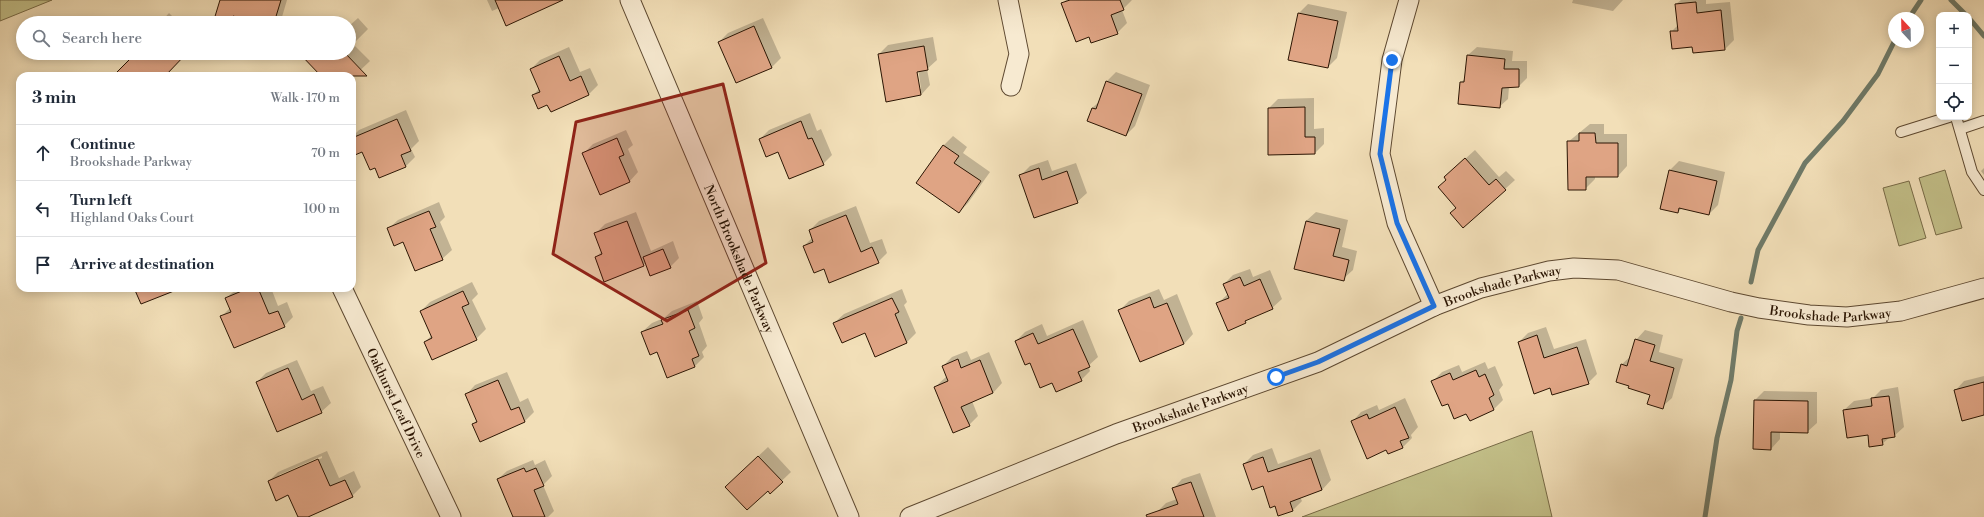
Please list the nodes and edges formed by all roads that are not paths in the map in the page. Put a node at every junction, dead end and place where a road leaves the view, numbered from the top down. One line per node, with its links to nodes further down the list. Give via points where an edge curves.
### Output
1 (630, 0): 15 (street, North Brookshade Parkway)
2 (1008, 0): 4 (street, via 1019,54)
3 (1409, 0): 13 (street, via 1392,60 1380,154 1397,223)
4 (1011, 86)
5 (1939, 120): 9 (lane)
6 (1957, 120): 8 (lane)
7 (1984, 122): 8 (lane)
8 (1960, 129): 10 (lane, via 1972,172)
9 (1901, 132)
10 (1984, 190)
11 (1984, 288): 13 (street, Brookshade Parkway, via 1901,311 1847,316 1809,315 1731,302 1618,270 1574,268 1549,271 1496,284)
12 (344, 292): 14 (street, Oakhurst Leaf Drive)
13 (1434, 306): 16 (street, Brookshade Parkway, via 1318,362 1116,434)
14 (451, 517)
15 (849, 517)
16 (910, 517)

